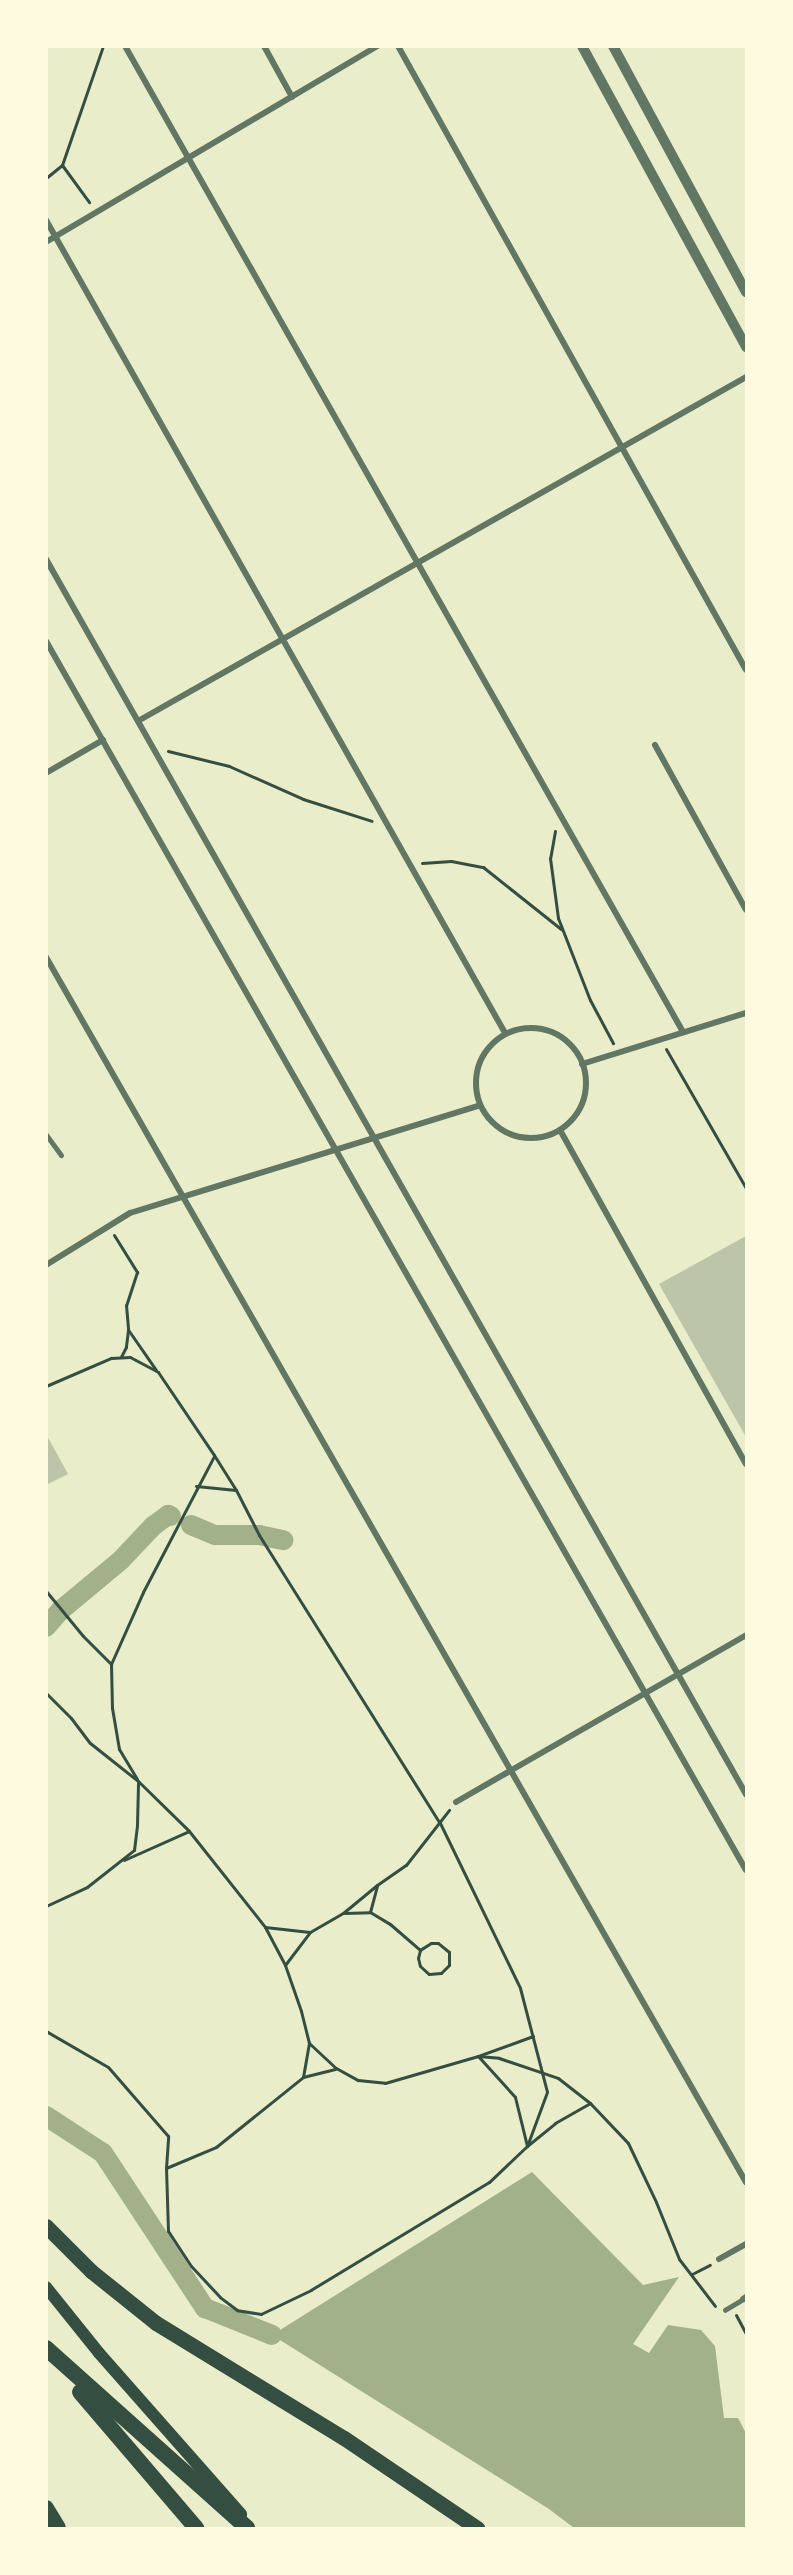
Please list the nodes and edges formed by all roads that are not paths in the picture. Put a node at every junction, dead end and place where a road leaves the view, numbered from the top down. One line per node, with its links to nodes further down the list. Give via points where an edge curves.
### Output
1 (125, 46): 8 (street)
2 (264, 46): 7 (street)
3 (378, 46): 7 (street)
4 (398, 46): 15 (street)
5 (582, 46): 13 (street)
6 (613, 46): 12 (street)
7 (292, 98): 8 (street)
8 (188, 159): 10 (street); 17 (street)
9 (46, 220): 10 (street)
10 (56, 237): 11 (street); 18 (street)
11 (46, 242)
12 (747, 292)
13 (747, 347)
14 (747, 377): 15 (street)
15 (622, 447): 17 (street); 20 (street)
16 (46, 559): 21 (street)
17 (417, 563): 18 (street); 28 (street)
18 (282, 639): 21 (street); 29 (street)
19 (46, 641): 22 (street)
20 (747, 670)
21 (138, 721): 34 (street)
22 (103, 740): 24 (street); 35 (street)
23 (655, 745): 25 (street)
24 (46, 772)
25 (747, 910)
26 (46, 957): 37 (street)
27 (747, 1013): 28 (street)
28 (683, 1032): 30 (street)
29 (505, 1033): 30 (street, via 520,1028 551,1031 575,1050); 31 (street, via 489,1046 478,1064 475,1085)
30 (582, 1064): 32 (street, via 586,1082 583,1101 574,1118)
31 (480, 1105): 32 (street, via 494,1124 514,1136 538,1138); 34 (street)
32 (560, 1130): 39 (street)
33 (46, 1134): 36 (lane)
34 (375, 1138): 35 (street); 41 (street)
35 (337, 1150): 37 (street); 42 (street)
36 (61, 1155)
37 (184, 1198): 38 (street, via 130,1213); 43 (street)
38 (46, 1265)
39 (747, 1464)
40 (747, 1635): 41 (street)
41 (679, 1674): 42 (street); 44 (street)
42 (646, 1693): 43 (street); 46 (street)
43 (511, 1771): 45 (street); 47 (street)
44 (747, 1794)
45 (456, 1802)
46 (747, 1870)
47 (747, 2182)
48 (46, 2226): 60 (highway, via 91,2271 156,2323 344,2438)
49 (747, 2244): 50 (street)
50 (719, 2259)
51 (46, 2287): 59 (main road)
52 (745, 2298): 53 (lane)
53 (725, 2310)
54 (46, 2349): 57 (highway); 58 (highway)
55 (46, 2508): 56 (highway)
56 (58, 2529)
57 (196, 2529)
58 (247, 2529)
59 (254, 2529)
60 (477, 2529)

